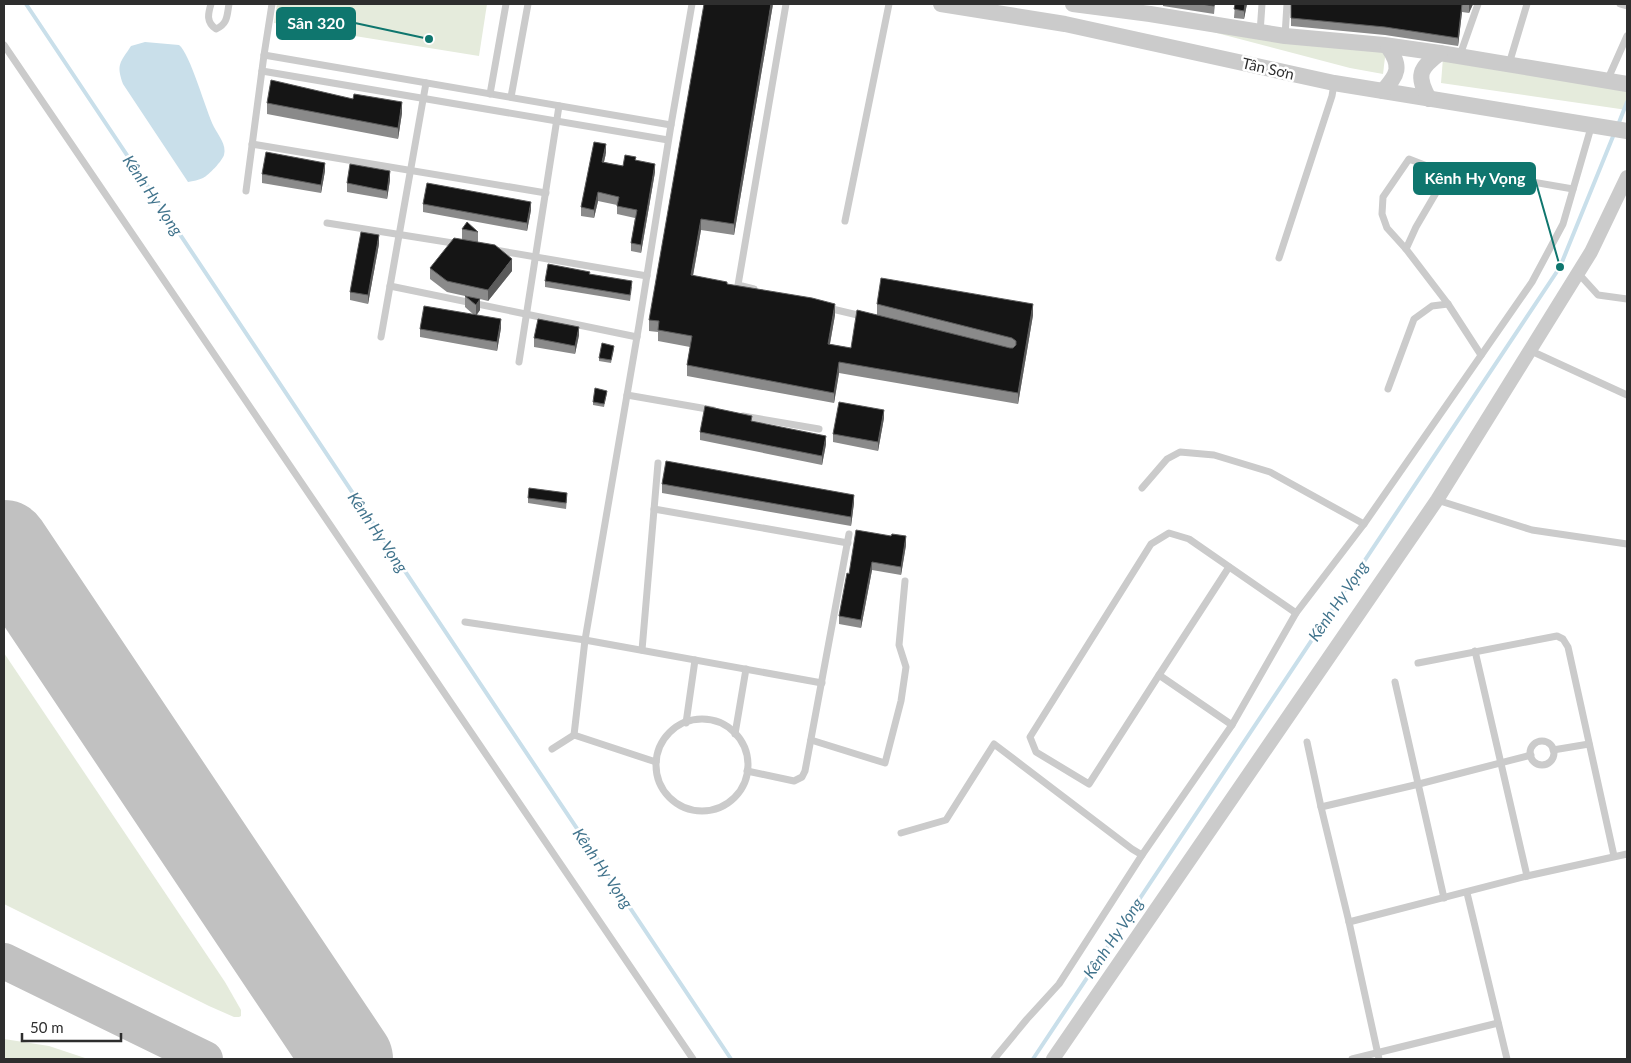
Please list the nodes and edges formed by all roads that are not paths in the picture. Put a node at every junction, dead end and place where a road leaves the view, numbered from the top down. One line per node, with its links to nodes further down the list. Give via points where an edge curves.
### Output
1 (211, 4): 2 (lane, via 208,18 216,29 226,21)
2 (229, 4)
3 (272, 4): 27 (lane)
4 (506, 4): 36 (lane)
5 (528, 4): 37 (lane)
6 (692, 4): 42 (lane)
7 (786, 4): 64 (lane, via 738,285)
8 (890, 4): 53 (lane)
9 (941, 4): 19 (street, Tân Sơn)
10 (1067, 4): 20 (street, via 1060,13)
11 (1073, 4): 18 (street)
12 (1262, 4): 21 (lane)
13 (1287, 4): 22 (lane)
14 (1478, 4): 28 (lane)
15 (1527, 4): 29 (lane)
16 (1620, 4): 17 (lane)
17 (1627, 6)
18 (1150, 9): 21 (street)
19 (1031, 10): 20 (street, Tân Sơn)
20 (1065, 24): 33 (street, Tân Sơn)
21 (1260, 33): 22 (street)
22 (1285, 36): 25 (street)
23 (1627, 36): 31 (lane)
24 (4, 45): 127 (lane)
25 (1388, 47): 26 (street); 35 (street, via 1395,56 1397,69)
26 (1440, 53): 28 (street); 39 (street, via 1426,64 1421,74 1421,85)
27 (264, 55): 30 (lane); 32 (lane)
28 (1460, 56): 29 (street)
29 (1509, 65): 31 (street)
30 (262, 71): 38 (lane); 46 (lane)
31 (1607, 81): 34 (street)
32 (426, 83): 36 (lane); 38 (lane)
33 (1334, 83): 35 (street, Tân Sơn); 60 (lane)
34 (1627, 84)
35 (1383, 91): 39 (street, Tân Sơn)
36 (490, 94): 37 (lane)
37 (511, 97): 40 (lane)
38 (424, 98): 41 (lane); 48 (lane)
39 (1429, 99): 43 (street, Tân Sơn)
40 (559, 106): 41 (lane); 42 (lane)
41 (557, 121): 45 (lane); 52 (lane)
42 (671, 125): 45 (lane)
43 (1594, 125): 44 (street, Tân Sơn); 50 (lane)
44 (1627, 130)
45 (668, 140): 62 (lane)
46 (252, 144): 48 (lane); 51 (lane)
47 (1450, 169): 50 (lane); 58 (lane); 58 (lane, via 1426,166 1408,159 1383,197 1382,214 1387,228)
48 (411, 170): 52 (lane); 55 (lane)
49 (1627, 177): 61 (street)
50 (1573, 189): 73 (lane, via 1562,224 1532,282)
51 (246, 191)
52 (546, 193): 59 (lane)
53 (845, 221)
54 (327, 222): 55 (lane)
55 (400, 234): 56 (lane); 63 (lane)
56 (468, 246)
57 (487, 249): 59 (lane)
58 (1406, 249): 66 (lane)
59 (535, 257): 62 (lane); 68 (lane)
60 (1279, 258)
61 (1578, 272): 65 (lane, via 1598,295); 72 (street)
62 (647, 276): 71 (lane)
63 (390, 286): 68 (lane); 70 (lane)
64 (766, 292)
65 (1627, 299)
66 (1448, 304): 73 (lane); 75 (lane, via 1432,306 1414,319)
67 (823, 306): 69 (lane)
68 (526, 314): 71 (lane); 74 (lane)
69 (870, 318)
70 (381, 337)
71 (637, 337): 76 (lane)
72 (1529, 350): 77 (lane); 83 (street)
73 (1481, 354): 85 (lane)
74 (519, 362)
75 (1388, 388)
76 (627, 395): 78 (lane); 93 (lane)
77 (1627, 395)
78 (723, 412)
79 (733, 414): 80 (lane)
80 (819, 430)
81 (658, 463): 84 (lane)
82 (1142, 488): 85 (lane, via 1167,459 1180,452 1214,455 1270,472)
83 (1437, 500): 88 (lane, via 1532,530); 129 (street)
84 (654, 509): 87 (lane); 94 (lane)
85 (1364, 524): 91 (lane)
86 (849, 534): 87 (lane)
87 (848, 543): 101 (lane)
88 (1627, 544)
89 (1229, 567): 91 (lane); 99 (lane); 99 (lane, via 1189,539 1168,533 1151,544 1030,737 1036,752 1089,784)
90 (905, 581): 106 (lane, via 898,645 906,667 885,764)
91 (1296, 613): 103 (lane)
92 (465, 622): 93 (lane)
93 (585, 640): 94 (lane); 105 (lane)
94 (642, 650): 96 (lane)
95 (1475, 651): 97 (lane); 108 (lane, via 1557,636 1563,639 1568,647); 113 (lane)
96 (695, 660): 98 (lane); 102 (lane)
97 (1418, 663)
98 (746, 669): 101 (lane); 104 (lane)
99 (1159, 675): 103 (lane)
100 (1395, 682): 115 (lane)
101 (822, 683): 106 (lane)
102 (686, 723): 104 (lane, via 709,720 723,724); 112 (lane, via 668,734)
103 (1232, 725): 118 (lane)
104 (735, 734): 114 (lane, via 744,746)
105 (574, 735): 109 (lane); 112 (lane)
106 (811, 740): 114 (lane, via 805,771 794,781)
107 (1307, 742): 116 (lane)
108 (1589, 744): 110 (lane); 120 (lane)
109 (552, 749)
110 (1553, 750): 111 (lane, via 1549,743 1542,741 1533,746); 111 (lane, via 1553,757 1544,764 1536,763)
111 (1531, 755): 113 (lane)
112 (656, 762): 114 (lane, via 664,791 674,802 703,812 718,809 731,801 741,790)
113 (1502, 763): 115 (lane); 121 (lane)
114 (747, 772)
115 (1419, 784): 116 (lane); 123 (lane)
116 (1321, 807): 124 (lane)
117 (900, 832): 118 (lane, via 946,820 994,744)
118 (1142, 854): 128 (lane, via 1060,984)
119 (1627, 854): 120 (lane)
120 (1614, 856): 121 (lane)
121 (1527, 876): 122 (lane)
122 (1467, 893): 123 (lane); 125 (lane)
123 (1444, 898): 124 (lane)
124 (1350, 922): 126 (lane)
125 (1498, 1023): 126 (lane); 131 (lane)
126 (1378, 1056): 130 (lane)
127 (693, 1059)
128 (994, 1059)
129 (1053, 1059)
130 (1352, 1059)
131 (1506, 1059)

